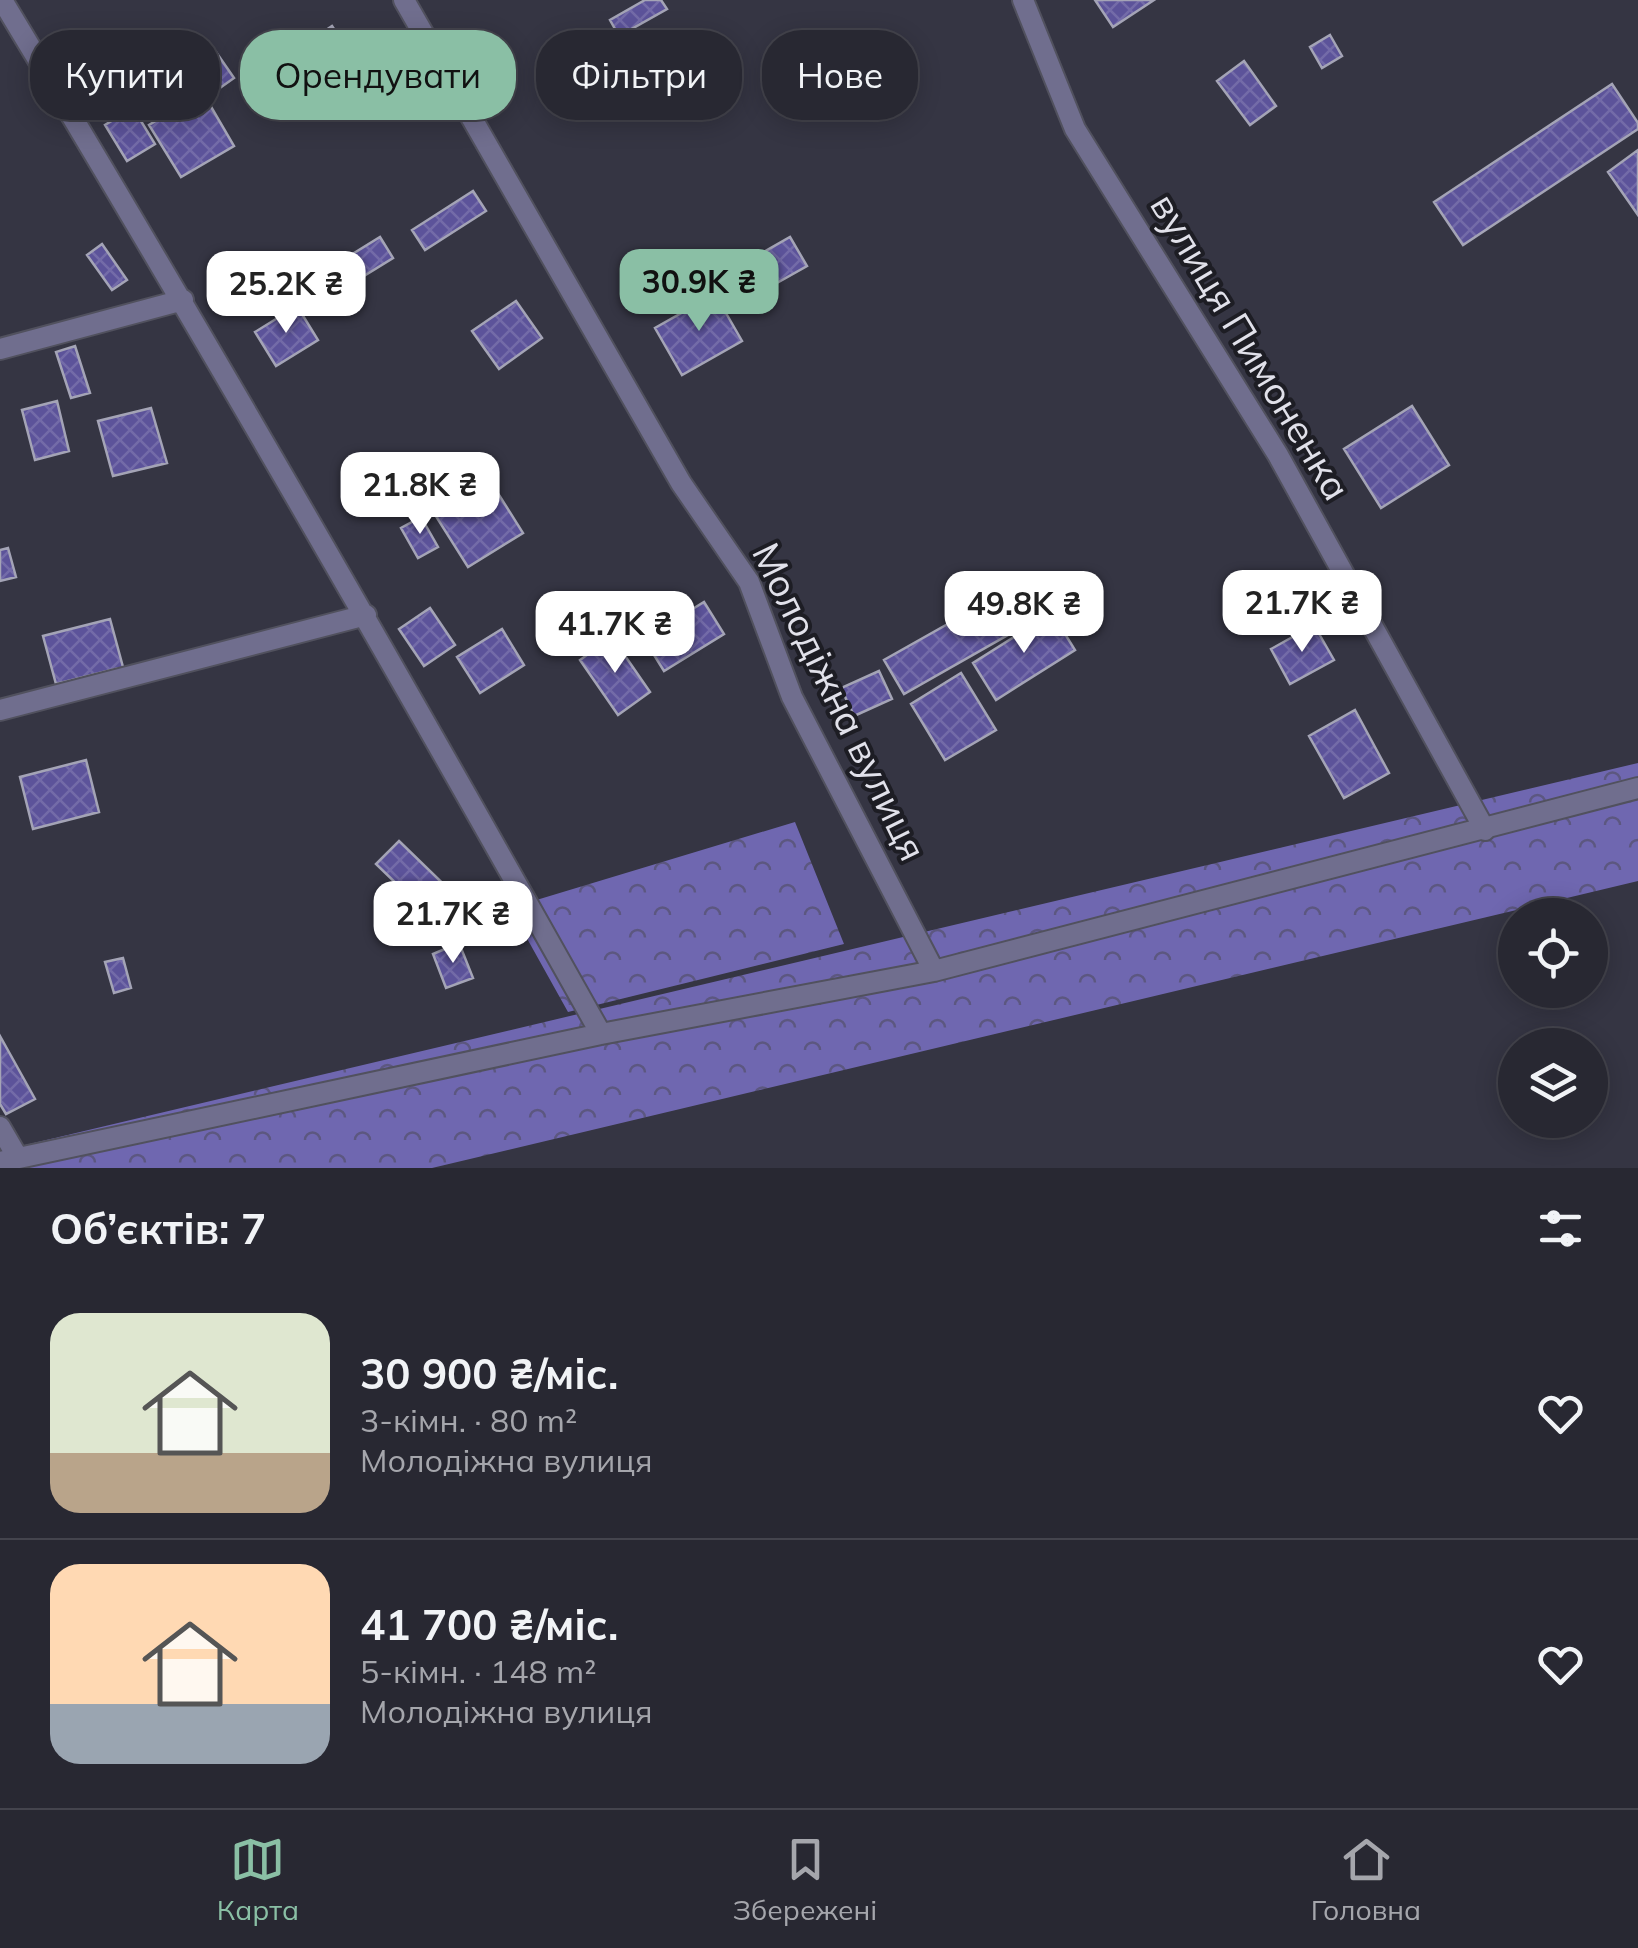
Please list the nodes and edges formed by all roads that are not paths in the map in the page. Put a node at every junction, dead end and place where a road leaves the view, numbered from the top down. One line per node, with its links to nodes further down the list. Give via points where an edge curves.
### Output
1 (2, 0): 4 (street)
2 (404, 0): 10 (street, Молодіжна вулиця, via 681,483 749,582 792,697)
3 (1023, 0): 9 (street, вулиця Пимоненка, via 1075,129 1278,455)
4 (183, 300): 5 (street); 6 (street)
5 (0, 349)
6 (366, 615): 7 (street); 11 (street)
7 (0, 710)
8 (1638, 788): 9 (street)
9 (1485, 830): 10 (street)
10 (934, 971): 11 (street)
11 (601, 1034): 13 (street)
12 (0, 1126): 13 (street)
13 (9, 1160)

